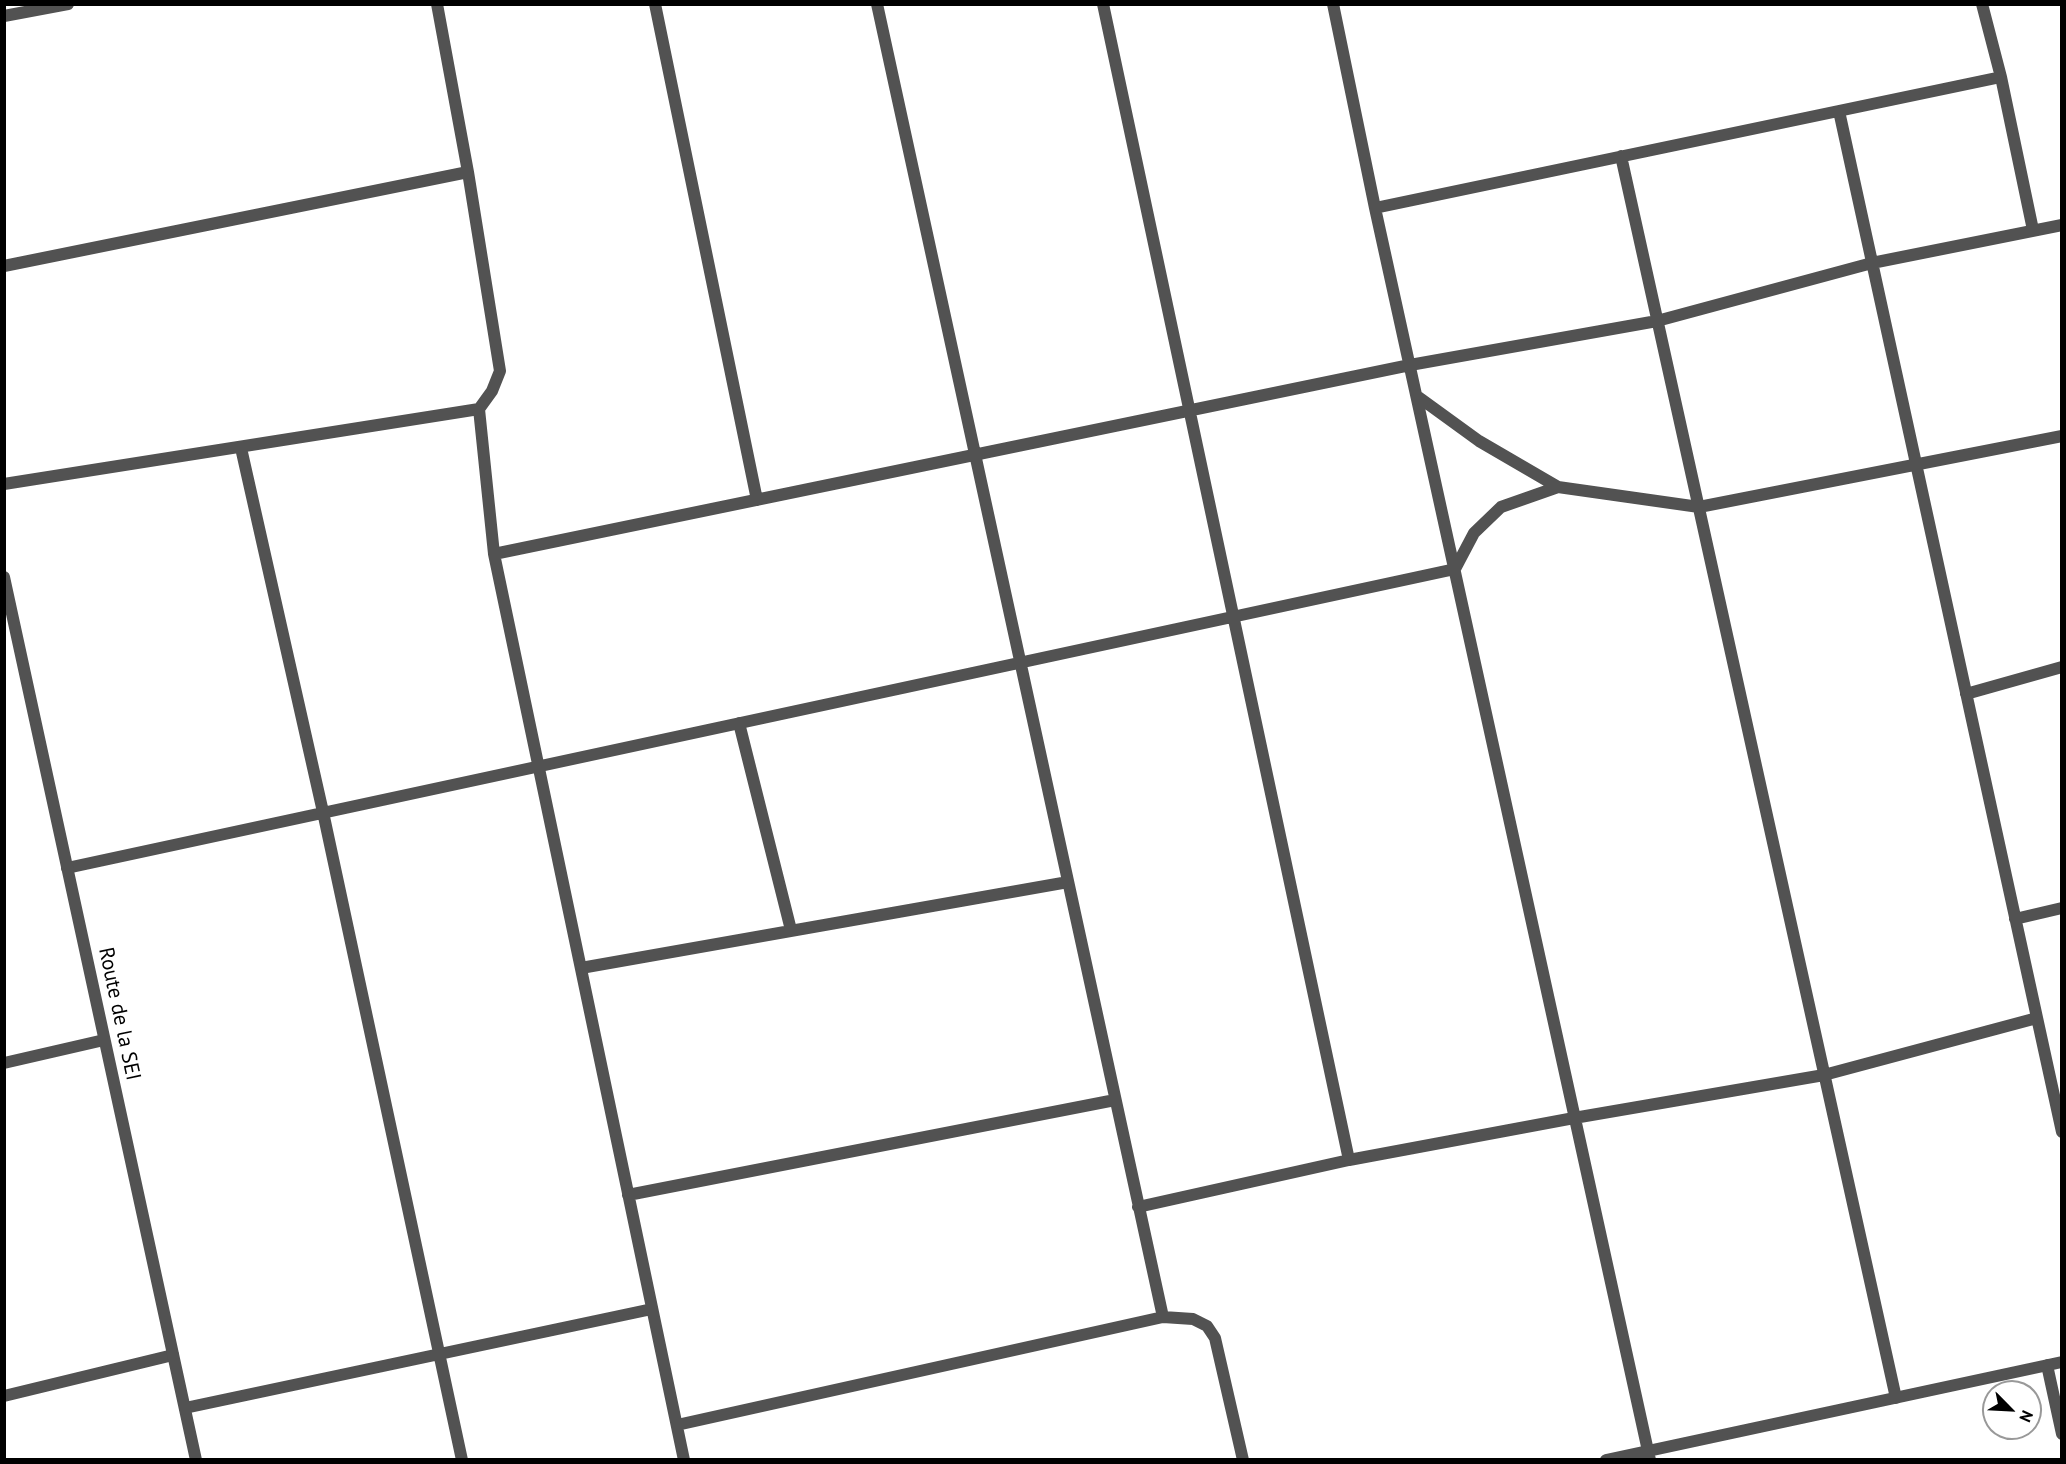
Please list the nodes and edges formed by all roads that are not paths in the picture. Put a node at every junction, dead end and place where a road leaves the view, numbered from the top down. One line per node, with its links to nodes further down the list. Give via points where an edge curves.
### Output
1 (68, 4): 8 (street)
2 (437, 4): 12 (street)
3 (655, 4): 29 (street)
4 (877, 4): 25 (street)
5 (1103, 4): 22 (street)
6 (1333, 4): 13 (street)
7 (1982, 4): 9 (street)
8 (4, 16)
9 (2001, 77): 10 (street); 15 (street)
10 (1839, 111): 11 (street); 16 (street)
11 (1621, 156): 13 (street); 18 (street)
12 (468, 172): 17 (street); 21 (street, via 500,371)
13 (1375, 208): 19 (street)
14 (2061, 225): 15 (street)
15 (2033, 230): 16 (street)
16 (1872, 263): 18 (street); 26 (street)
17 (4, 266)
18 (1657, 321): 19 (street); 30 (street)
19 (1410, 365): 20 (street); 22 (street)
20 (1417, 396): 28 (street, via 1479,441); 32 (street)
21 (479, 409): 24 (street); 31 (street)
22 (1189, 410): 25 (street); 34 (street)
23 (2061, 436): 26 (street)
24 (241, 448): 27 (street); 41 (street)
25 (975, 455): 29 (street); 36 (street)
26 (1916, 465): 30 (street); 38 (street)
27 (4, 484)
28 (1558, 487): 30 (street); 32 (street, via 1501,507 1474,533)
29 (757, 500): 31 (street)
30 (1699, 507): 51 (street)
31 (494, 554): 40 (street)
32 (1455, 569): 34 (street); 53 (street)
33 (4, 577): 35 (street, Route de la SEI)
34 (1234, 617): 36 (street); 55 (street)
35 (10, 634): 42 (street, Route de la SEI)
36 (1020, 662): 39 (street); 43 (street)
37 (2061, 667): 38 (street)
38 (1966, 694): 45 (street)
39 (739, 723): 40 (street); 46 (street)
40 (538, 766): 41 (street); 47 (street)
41 (323, 812): 42 (street); 60 (street)
42 (67, 867): 49 (street, Route de la SEI)
43 (1068, 882): 46 (street); 52 (street)
44 (2061, 908): 45 (street)
45 (2015, 919): 48 (street)
46 (791, 930): 47 (street)
47 (581, 968): 56 (street)
48 (2037, 1018): 51 (street); 54 (street)
49 (104, 1040): 50 (street); 61 (street, Route de la SEI)
50 (4, 1063)
51 (1824, 1075): 53 (street); 65 (street)
52 (1115, 1101): 56 (street); 57 (street)
53 (1574, 1118): 55 (street); 69 (street)
54 (2061, 1132)
55 (1349, 1160): 57 (street)
56 (628, 1195): 58 (street)
57 (1138, 1207): 59 (street)
58 (652, 1309): 60 (street); 67 (street)
59 (1162, 1317): 67 (street); 73 (street, via 1193,1320 1207,1326 1215,1338)
60 (439, 1354): 66 (street); 71 (street)
61 (174, 1356): 64 (street); 66 (street, Route de la SEI)
62 (2061, 1362): 63 (street)
63 (2047, 1365): 65 (street); 68 (street)
64 (4, 1396)
65 (1896, 1398): 69 (street)
66 (185, 1408): 70 (street, Route de la SEI)
67 (677, 1425): 72 (street)
68 (2061, 1434)
69 (1649, 1455): 74 (street)
70 (196, 1460)
71 (462, 1460)
72 (684, 1460)
73 (1243, 1460)
74 (1606, 1460)

